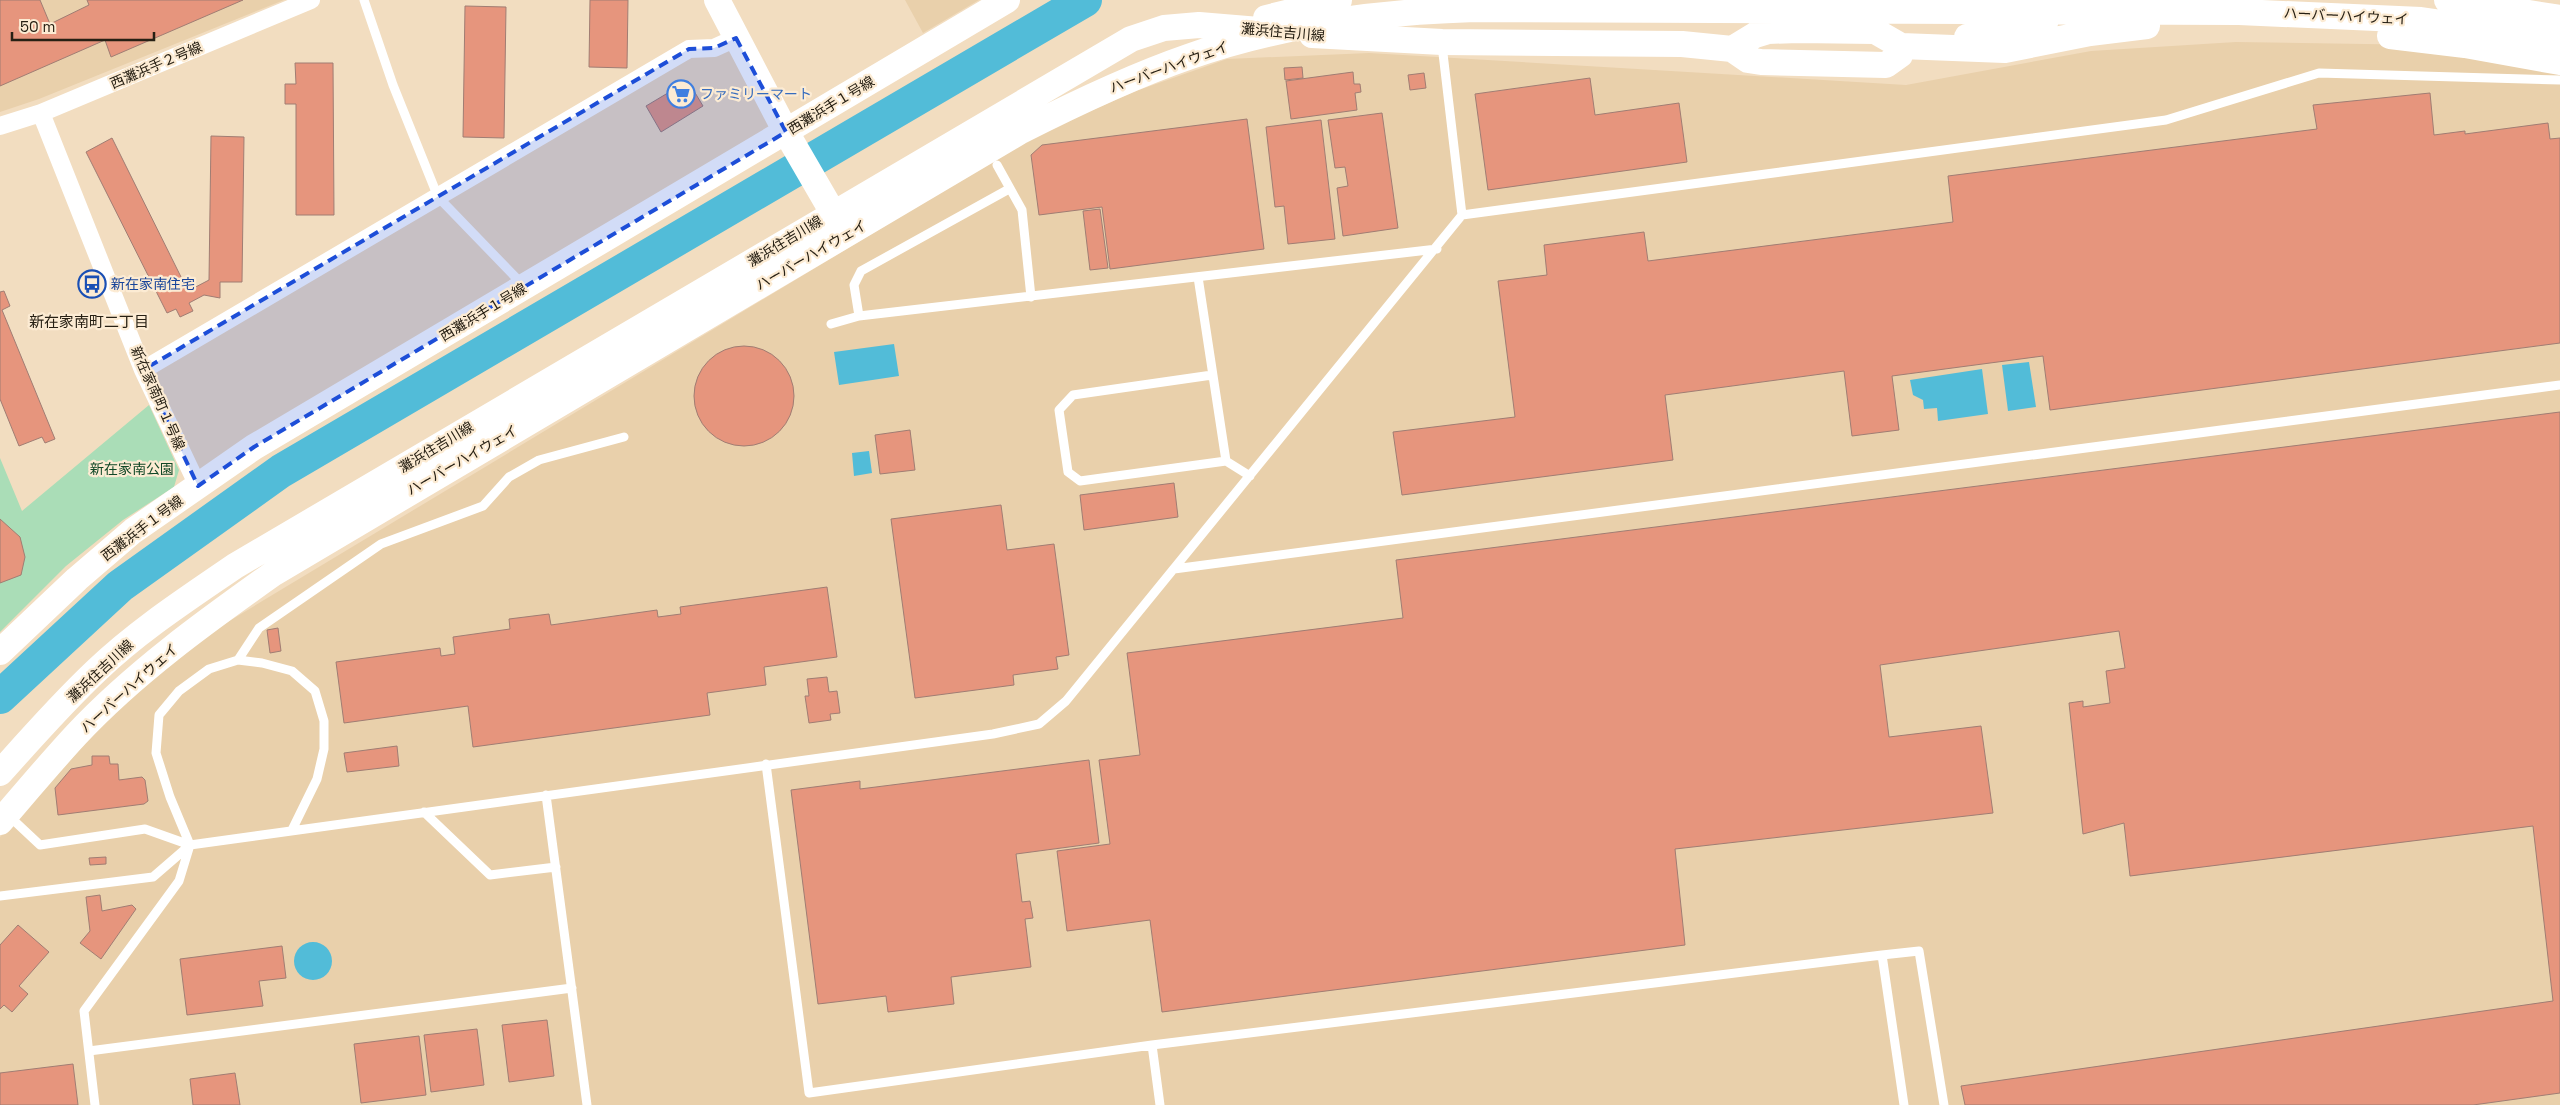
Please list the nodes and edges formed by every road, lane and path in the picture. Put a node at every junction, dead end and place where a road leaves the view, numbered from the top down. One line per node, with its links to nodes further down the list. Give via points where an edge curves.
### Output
1 (311, 0): 17 (street, 西灘浜手２号線)
2 (364, 0): 22 (lane, via 393,86)
3 (717, 0): 10 (street)
4 (1339, 0): 44 (street, ハーバーハイウェイ, via 1239,25 1154,55 1021,119 335,522 265,565 200,612 132,669 68,728)
5 (2114, 0): 13 (street, via 2003,32)
6 (2447, 0): 9 (street)
7 (1000, 4): 19 (street, 西灘浜手１号線)
8 (1934, 11): 13 (street, via 1918,36)
9 (2560, 18)
10 (736, 38): 19 (street); 22 (street, via 714,48 690,48)
11 (2560, 40): 47 (street, ハーバーハイウェイ, via 2420,20 2248,12 1475,9 1342,20 1242,40 1189,56 1082,100 1019,132 274,573 203,624 139,677 77,734)
12 (1442, 42): 14 (street, 灘浜住吉川線, via 1682,44); 23 (street, 灘浜住吉川線, via 1342,38 1198,25 1164,28 1131,39); 24 (lane)
13 (1901, 46): 14 (street, via 1876,32 1768,30); 14 (street, via 1894,61 1886,65 1866,66 1761,62 1748,60); 15 (street, via 2004,50 2141,26 2261,25 2422,38)
14 (1732, 48)
15 (2560, 62)
16 (2560, 80): 24 (lane, via 2319,73 2166,120)
17 (42, 113): 18 (street, 西灘浜手２号線); 31 (street, 新在家南町１号線)
18 (0, 126)
19 (792, 142): 23 (street); 27 (street, 西灘浜手１号線)
20 (997, 165): 21 (lane)
21 (1008, 189): 28 (lane, via 1022,210); 29 (lane, via 861,271 854,285)
22 (438, 196): 27 (lane); 31 (street)
23 (833, 213): 42 (street, 灘浜住吉川線, via 235,566 162,616 98,669)
24 (1462, 216): 25 (lane)
25 (1437, 249): 26 (lane); 36 (lane)
26 (1198, 277): 28 (lane); 32 (lane)
27 (525, 287): 37 (street, 西灘浜手１号線, via 254,448)
28 (1031, 297): 29 (lane)
29 (859, 316): 30 (lane)
30 (831, 324)
31 (143, 370): 37 (street, 新在家南町１号線)
32 (1212, 374): 35 (lane); 35 (lane, via 1073,395 1059,410 1068,472 1080,481)
33 (2560, 385): 38 (lane)
34 (624, 437): 40 (lane, via 539,460 509,478 483,506 381,544 259,628)
35 (1226, 461): 36 (lane)
36 (1250, 476): 38 (lane)
37 (198, 486): 39 (street, 西灘浜手１号線, via 134,531 77,579)
38 (1174, 569): 41 (lane, via 1066,701 1038,724 993,734)
39 (0, 652)
40 (238, 660): 48 (lane, via 292,671 315,691 324,722 324,749 317,779); 49 (lane, via 209,669 179,691 159,716 156,753)
41 (766, 764): 43 (lane); 54 (lane, via 809,1093)
42 (0, 774)
43 (546, 795): 46 (lane); 50 (lane)
44 (0, 804)
45 (0, 808): 49 (lane, via 40,845 146,829)
46 (424, 812): 48 (lane); 50 (lane, via 490,875)
47 (0, 822)
48 (292, 830): 49 (lane)
49 (190, 844): 51 (lane, via 153,877); 55 (lane, via 179,881 84,1010)
50 (556, 867): 53 (lane)
51 (0, 896)
52 (1882, 955): 54 (lane); 59 (lane); 60 (lane, via 1919,951)
53 (572, 988): 55 (lane); 57 (lane)
54 (1152, 1045): 58 (lane)
55 (89, 1051): 56 (lane)
56 (96, 1105)
57 (587, 1105)
58 (1160, 1105)
59 (1904, 1105)
60 (1944, 1105)

